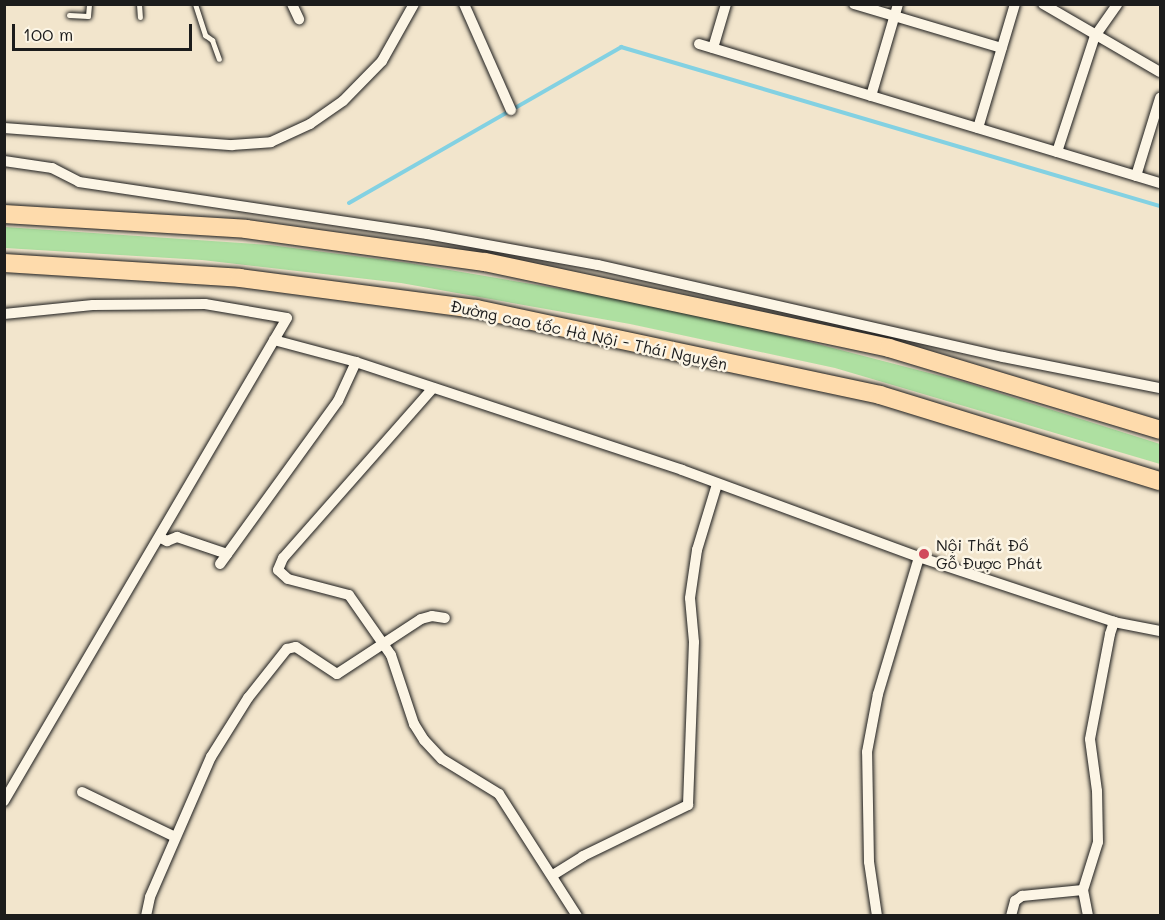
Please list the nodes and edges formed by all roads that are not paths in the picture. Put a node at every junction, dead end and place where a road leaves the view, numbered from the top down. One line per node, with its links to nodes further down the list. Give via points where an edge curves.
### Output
1 (89, 4): 13 (lane, via 88,16)
2 (139, 4): 15 (lane)
3 (195, 4): 21 (lane, via 205,35 212,40)
4 (292, 4): 16 (street)
5 (414, 4): 26 (street, via 382,61 343,101 310,124 271,142 232,145)
6 (464, 4): 25 (street)
7 (726, 4): 19 (street)
8 (854, 4): 14 (street)
9 (898, 4): 14 (street)
10 (1015, 4): 20 (street)
11 (1043, 4): 17 (street)
12 (1118, 4): 17 (street)
13 (69, 15)
14 (895, 16): 20 (street); 23 (street)
15 (140, 17)
16 (299, 19)
17 (1095, 36): 22 (street); 28 (street)
18 (699, 44): 19 (street)
19 (713, 48): 23 (street)
20 (1002, 48): 27 (street)
21 (219, 59)
22 (1161, 72)
23 (871, 96): 27 (street)
24 (1161, 98): 30 (street)
25 (511, 110)
26 (4, 128)
27 (978, 128): 28 (street)
28 (1057, 152): 30 (street)
29 (4, 161): 38 (street, via 52,168 79,182 427,234 598,266)
30 (1136, 176): 31 (street)
31 (1161, 183)
32 (4, 214): 39 (highway, via 246,229 485,262 889,348)
33 (4, 263): 40 (highway, Đường cao tốc Hà Nội - Thái Nguyên, via 240,278 476,309 880,396)
34 (4, 314): 35 (street, via 93,305 205,304 287,318)
35 (274, 340): 36 (street); 42 (street)
36 (356, 362): 37 (street); 43 (street, via 338,401)
37 (433, 388): 41 (street); 49 (street, via 279,565 280,576 349,595)
38 (1161, 388)
39 (1161, 430)
40 (1161, 481)
41 (717, 484): 44 (street); 53 (street, via 697,550 690,598 694,642 688,805 583,856)
42 (160, 538): 43 (street, via 167,541 177,537); 51 (street)
43 (227, 554): 45 (street)
44 (919, 557): 47 (street); 57 (street, via 878,694 867,752 869,862)
45 (220, 564)
46 (445, 618): 49 (street, via 428,616)
47 (1114, 622): 48 (street); 54 (street, via 1091,730 1098,835)
48 (1161, 631)
49 (385, 642): 52 (street, via 334,675 296,647 287,649 248,698 211,757); 53 (street, via 424,740 442,759 495,790)
50 (82, 792): 52 (street)
51 (4, 801)
52 (175, 837): 55 (street)
53 (553, 875): 56 (street)
54 (1083, 890): 58 (street, via 1022,896); 59 (street)
55 (146, 915)
56 (577, 915)
57 (877, 915)
58 (1011, 915)
59 (1088, 915)

